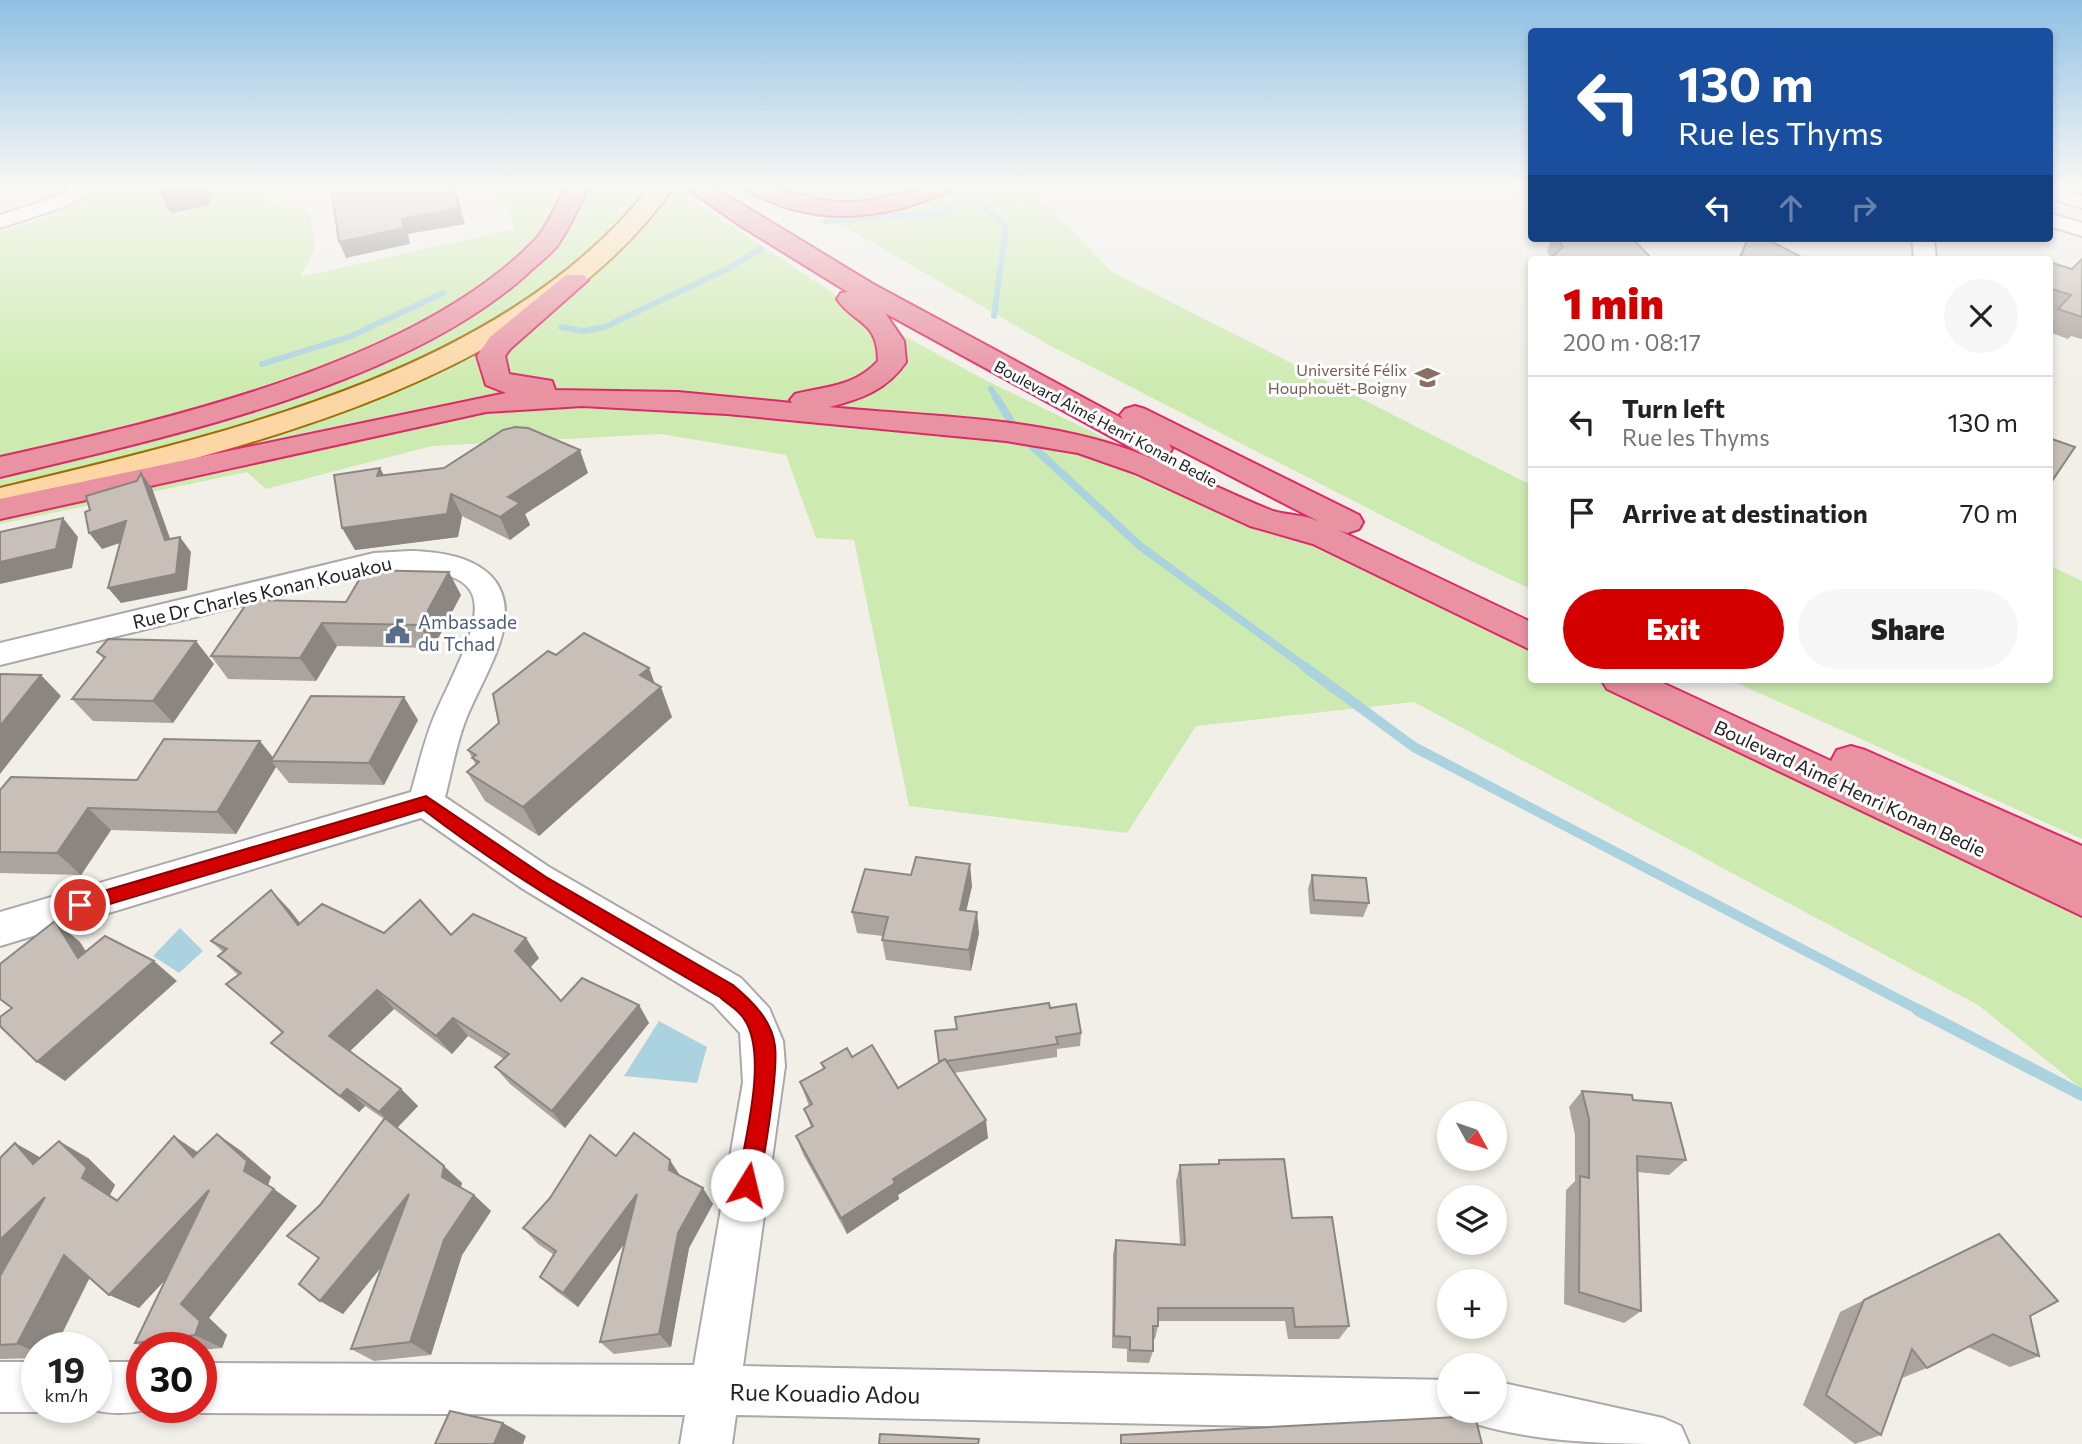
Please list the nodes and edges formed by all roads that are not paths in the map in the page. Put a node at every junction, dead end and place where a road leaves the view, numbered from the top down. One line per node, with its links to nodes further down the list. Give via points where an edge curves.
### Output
1 (536, 252): 9 (highway, via 453,316 330,375 215,414)
2 (580, 252): 10 (main road, via 564,269 487,318 412,354 293,401 215,427)
3 (608, 252): 7 (main road)
4 (790, 252): 7 (highway, via 877,318 893,346 892,362 884,373 856,390 809,400 510,385 496,379 491,356 500,343)
5 (809, 252): 8 (highway, Boulevard Aimé Henri Konan Bedie)
6 (839, 252): 8 (highway, Boulevard Aimé Henri Konan Bedie, via 958,323)
7 (575, 280): 11 (main road, via 473,341 299,418 228,441)
8 (994, 353): 13 (highway, Boulevard Aimé Henri Konan Bedie, via 1028,381); 14 (highway, Boulevard Aimé Henri Konan Bedie)
9 (0, 467)
10 (0, 477)
11 (0, 498)
12 (0, 509): 13 (highway, via 486,403 583,397 729,406 1033,436 1107,452 1257,518)
13 (1322, 536): 15 (highway, Boulevard Aimé Henri Konan Bedie)
14 (1528, 611)
15 (1528, 635)
16 (0, 654): 19 (street, Rue Dr Charles Konan Kouakou, via 374,563 451,561 474,575 489,593 490,617 448,723)
17 (1628, 683): 21 (highway, Boulevard Aimé Henri Konan Bedie)
18 (1684, 683): 20 (highway, Boulevard Aimé Henri Konan Bedie)
19 (426, 802): 22 (street); 26 (street, via 539,882 727,991 751,1012 765,1045 764,1082)
20 (2082, 864)
21 (2082, 897)
22 (0, 929)
23 (0, 1387): 24 (street)
24 (21, 1387)
25 (217, 1388): 26 (street, Rue Kouadio Adou)
26 (715, 1390): 27 (street, Rue Kouadio Adou); 29 (street)
27 (1437, 1405)
28 (1507, 1409): 30 (street)
29 (706, 1444)
30 (1663, 1444)

